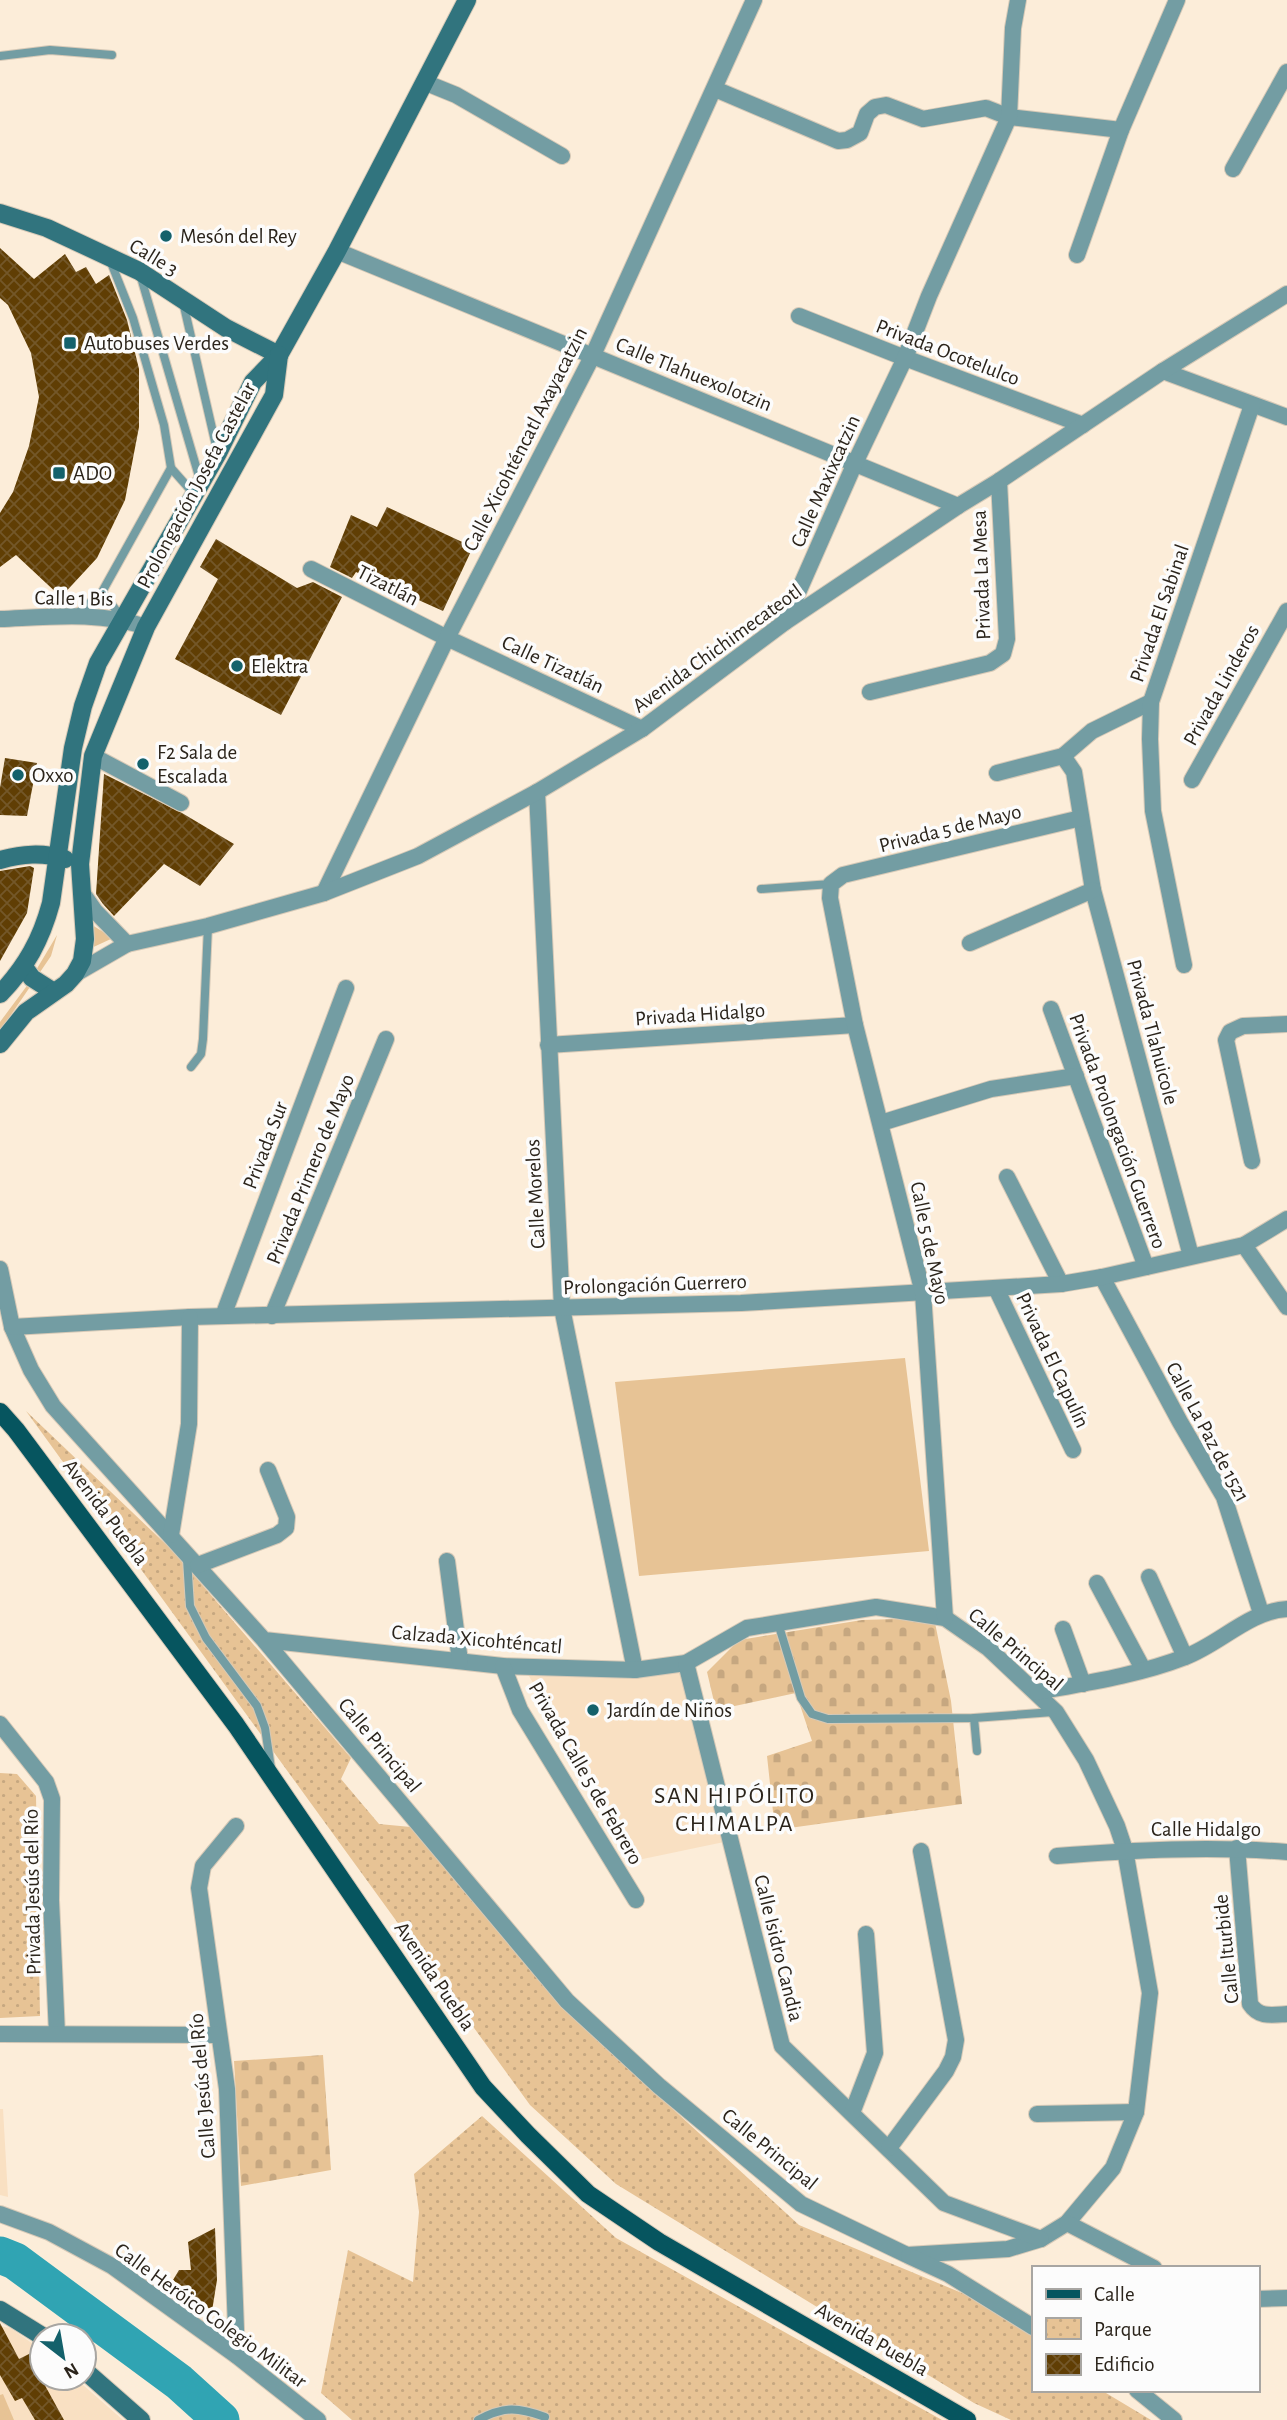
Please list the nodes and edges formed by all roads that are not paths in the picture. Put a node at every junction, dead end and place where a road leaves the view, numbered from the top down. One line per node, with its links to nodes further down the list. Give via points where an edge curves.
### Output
1 (467, 0): 8 (main road)
2 (754, 0): 9 (street, Calle Xicohténcatl Axayacatzin)
3 (1018, 0): 10 (street)
4 (1177, 0): 11 (street)
5 (112, 55): 6 (lane, via 50,50)
6 (0, 56)
7 (1287, 72): 13 (street)
8 (424, 82): 12 (street, via 456,95); 15 (main road)
9 (715, 89): 10 (street, via 838,141 860,133 867,114 886,105 923,119 986,108); 23 (street, Calle Xicohténcatl Axayacatzin)
10 (1009, 117): 11 (street); 24 (street, Calle Maxixcatzin)
11 (1121, 130): 16 (street)
12 (562, 156)
13 (1233, 169)
14 (0, 213): 17 (main road, Calle 3, via 47,228)
15 (337, 251): 22 (main road); 23 (street, Calle Tlahuexolotzin)
16 (1077, 255)
17 (108, 257): 18 (main road, Calle 3); 31 (lane, via 133,318 164,425)
18 (139, 271): 20 (main road, Calle 3); 33 (lane)
19 (1287, 294): 25 (street, Avenida Chichimecateotl)
20 (182, 301): 22 (main road, Calle 3); 29 (lane)
21 (799, 316): 24 (street, Privada Ocotelulco)
22 (279, 355): 29 (main road, Prolongación Josefa Castelar, via 253,382); 42 (main road, Prolongación Josefa Castelar, via 274,395)
23 (593, 355): 30 (street, Calle Tlahuexolotzin); 43 (street, Calle Xicohténcatl Axayacatzin)
24 (905, 358): 28 (street, Privada Ocotelulco); 30 (street, Calle Maxixcatzin)
25 (1163, 372): 26 (street); 28 (street, Avenida Chichimecateotl)
26 (1252, 405): 27 (street); 45 (street, Privada El Sabinal)
27 (1287, 417)
28 (1083, 425): 32 (street, Avenida Chichimecateotl)
29 (218, 453): 33 (main road, Prolongación Josefa Castelar)
30 (855, 463): 34 (street, Calle Tlahuexolotzin); 41 (street, Calle Maxixcatzin)
31 (171, 468): 33 (lane); 36 (lane)
32 (999, 481): 34 (street, Avenida Chichimecateotl); 44 (street, Privada La Mesa, via 1007,639 1003,654 990,663)
33 (197, 488): 40 (main road, Prolongación Josefa Castelar)
34 (958, 506): 41 (street, Avenida Chichimecateotl)
35 (310, 569): 43 (street, Tizatlán)
36 (103, 592): 38 (lane); 40 (lane)
37 (1287, 611): 50 (street, Privada Linderos)
38 (74, 617): 39 (street, Calle 1 Bis); 40 (street, Calle 1 Bis)
39 (0, 619)
40 (122, 619): 42 (street, Calle 1 Bis); 54 (main road, Prolongación Josefa Castelar, via 97,663 83,706)
41 (785, 622): 46 (street, Avenida Chichimecateotl)
42 (146, 627): 47 (main road, Prolongación Josefa Castelar)
43 (447, 638): 46 (street, Calle Tizatlán); 61 (street, Calle Xicohténcatl Axayacatzin)
44 (870, 692)
45 (1151, 702): 48 (street, via 1092,730); 65 (street, Privada El Sabinal, via 1153,811)
46 (642, 729): 51 (street, Avenida Chichimecateotl)
47 (93, 756): 52 (street); 56 (main road, Prolongación Josefa Castelar)
48 (1063, 756): 49 (street); 53 (street, Privada Tlahuicole, via 1074,772)
49 (997, 774)
50 (1192, 780)
51 (537, 792): 61 (street, Avenida Chichimecateotl, via 418,856); 76 (street, Calle Morelos)
52 (181, 803)
53 (1081, 818): 57 (street, Privada 5 de Mayo, via 843,875); 60 (street, Privada Tlahuicole)
54 (56, 856): 55 (main road, via 21,854); 56 (main road); 66 (main road, Prolongación Josefa Castelar, via 45,924)
55 (0, 860)
56 (80, 864): 59 (main road, Prolongación Josefa Castelar)
57 (831, 884): 58 (lane); 73 (street, Calle 5 de Mayo)
58 (761, 889)
59 (80, 890): 64 (street); 67 (main road, Prolongación Josefa Castelar, via 85,948)
60 (1093, 890): 63 (street); 84 (street, Privada Tlahuicole)
61 (324, 893): 62 (street, Avenida Chichimecateotl)
62 (208, 926): 64 (street, Avenida Chichimecateotl); 77 (lane, via 203,1039 201,1054)
63 (970, 943)
64 (127, 944): 67 (street, Avenida Chichimecateotl)
65 (1184, 965)
66 (24, 967): 69 (main road); 70 (main road, Prolongación Josefa Castelar)
67 (75, 974): 69 (main road)
68 (346, 988): 95 (street, Privada Sur)
69 (54, 992): 75 (main road, via 26,1012)
70 (0, 994)
71 (1051, 1009): 78 (street, Privada Prolongación Guerrero)
72 (1287, 1024): 80 (street, via 1243,1026 1230,1032 1226,1040)
73 (855, 1025): 76 (street, Privada Hidalgo); 79 (street, Calle 5 de Mayo)
74 (386, 1039): 93 (street, Privada Primero de Mayo)
75 (0, 1044)
76 (548, 1045): 92 (street, Calle Morelos)
77 (191, 1067)
78 (1076, 1076): 79 (street, via 991,1089); 85 (street, Privada Prolongación Guerrero)
79 (881, 1123): 90 (street, Calle 5 de Mayo)
80 (1252, 1161)
81 (1007, 1177): 88 (street, Privada El Capulín)
82 (1287, 1219): 83 (street, Prolongación Guerrero)
83 (1244, 1245): 84 (street, Prolongación Guerrero); 91 (street)
84 (1191, 1256): 85 (street, Prolongación Guerrero)
85 (1146, 1267): 87 (street, Prolongación Guerrero)
86 (0, 1269): 96 (street, Calle Principal)
87 (1102, 1277): 88 (street, Prolongación Guerrero); 107 (street, Calle La Paz de 1521, via 1223,1497)
88 (1061, 1284): 89 (street, Prolongación Guerrero)
89 (996, 1287): 90 (street, Prolongación Guerrero); 98 (street, Privada El Capulín)
90 (923, 1293): 92 (street, Prolongación Guerrero); 108 (street, Calle 5 de Mayo)
91 (1287, 1307)
92 (562, 1308): 93 (street, Prolongación Guerrero); 117 (street, Calle Morelos)
93 (272, 1316): 95 (street, Prolongación Guerrero)
94 (190, 1317): 95 (street, Prolongación Guerrero); 96 (street, Prolongación Guerrero); 100 (street, via 189,1424)
95 (223, 1317)
96 (12, 1327): 100 (street, Calle Principal, via 53,1406)
97 (0, 1412): 124 (main road, Avenida Puebla, via 176,1641)
98 (1073, 1450)
99 (268, 1471): 103 (street, via 287,1517 286,1528)
100 (171, 1535): 101 (street, Calle Principal)
101 (186, 1552): 103 (street, Calle Principal); 124 (lane, via 190,1606 206,1638 257,1706)
102 (447, 1561): 113 (street)
103 (198, 1564): 111 (street, Calle Principal)
104 (1149, 1577): 112 (street)
105 (1097, 1583): 116 (street)
106 (1287, 1609): 107 (street)
107 (1261, 1613): 112 (street)
108 (945, 1618): 109 (street, Calle Principal, via 876,1606); 119 (street, Calle Principal, via 988,1648)
109 (778, 1623): 114 (street, Calle Principal, via 747,1628); 121 (lane, via 801,1698 812,1714 828,1719)
110 (1063, 1629): 118 (street)
111 (264, 1640): 113 (street, Calzada Xicohténcatl); 144 (street, Calle Principal, via 566,2001 659,2086 801,2204)
112 (1185, 1657): 116 (street)
113 (460, 1661): 115 (street, Calzada Xicohténcatl)
114 (686, 1663): 117 (street, Calzada Xicohténcatl); 138 (street, Calle Isidro Candia, via 782,2046)
115 (503, 1667): 117 (street, Calzada Xicohténcatl); 131 (street, Privada Calle 5 de Febrero, via 520,1710)
116 (1143, 1669): 118 (street)
117 (635, 1670)
118 (1083, 1684): 119 (street)
119 (1037, 1692): 120 (street, Calle Principal)
120 (1056, 1712): 121 (lane); 127 (street, Calle Principal, via 1086,1760)
121 (975, 1718): 123 (lane)
122 (0, 1724): 135 (street, Privada Jesús del Río, via 46,1782 52,1799)
123 (977, 1751)
124 (272, 1776): 158 (main road, Avenida Puebla, via 483,2087 588,2194 659,2242)
125 (236, 1826): 136 (street, Calle Jesús del Río, via 203,1866 199,1888)
126 (1237, 1848): 127 (street, Calle Hidalgo); 129 (street, Calle Hidalgo); 133 (street, Calle Iturbide, via 1250,2004 1261,2015)
127 (1125, 1850): 130 (street, Calle Hidalgo); 137 (street, Calle Principal, via 1150,1993)
128 (921, 1852): 140 (street, via 956,2040 946,2071)
129 (1287, 1852)
130 (1057, 1856)
131 (636, 1900)
132 (866, 1934): 138 (street, via 875,2053)
133 (1287, 2014)
134 (0, 2034): 135 (street)
135 (57, 2034): 136 (street)
136 (219, 2035): 151 (street, Calle Jesús del Río, via 228,2089)
137 (1136, 2112): 139 (street); 142 (street, Calle Principal, via 1113,2168)
138 (852, 2113): 140 (street, Calle Isidro Candia)
139 (1037, 2114)
140 (889, 2148): 143 (street, Calle Isidro Candia, via 944,2203)
141 (0, 2214): 151 (street, Calle Heróico Colegio Militar, via 49,2232 112,2266)
142 (1067, 2223): 143 (street, Calle Principal); 145 (street)
143 (1041, 2239): 144 (street, Calle Principal, via 1008,2249)
144 (907, 2255): 149 (street, via 948,2274)
145 (1150, 2266)
146 (1259, 2298): 147 (street)
147 (1287, 2298)
148 (0, 2310): 150 (main road)
149 (1032, 2326)
150 (28, 2327)
151 (237, 2356): 156 (street, Calle Heróico Colegio Militar)
152 (98, 2382): 155 (main road)
153 (1139, 2392): 159 (street)
154 (545, 2417): 157 (lane, via 520,2408)
155 (141, 2420)
156 (318, 2420)
157 (478, 2420)
158 (967, 2420)
159 (1174, 2420)

